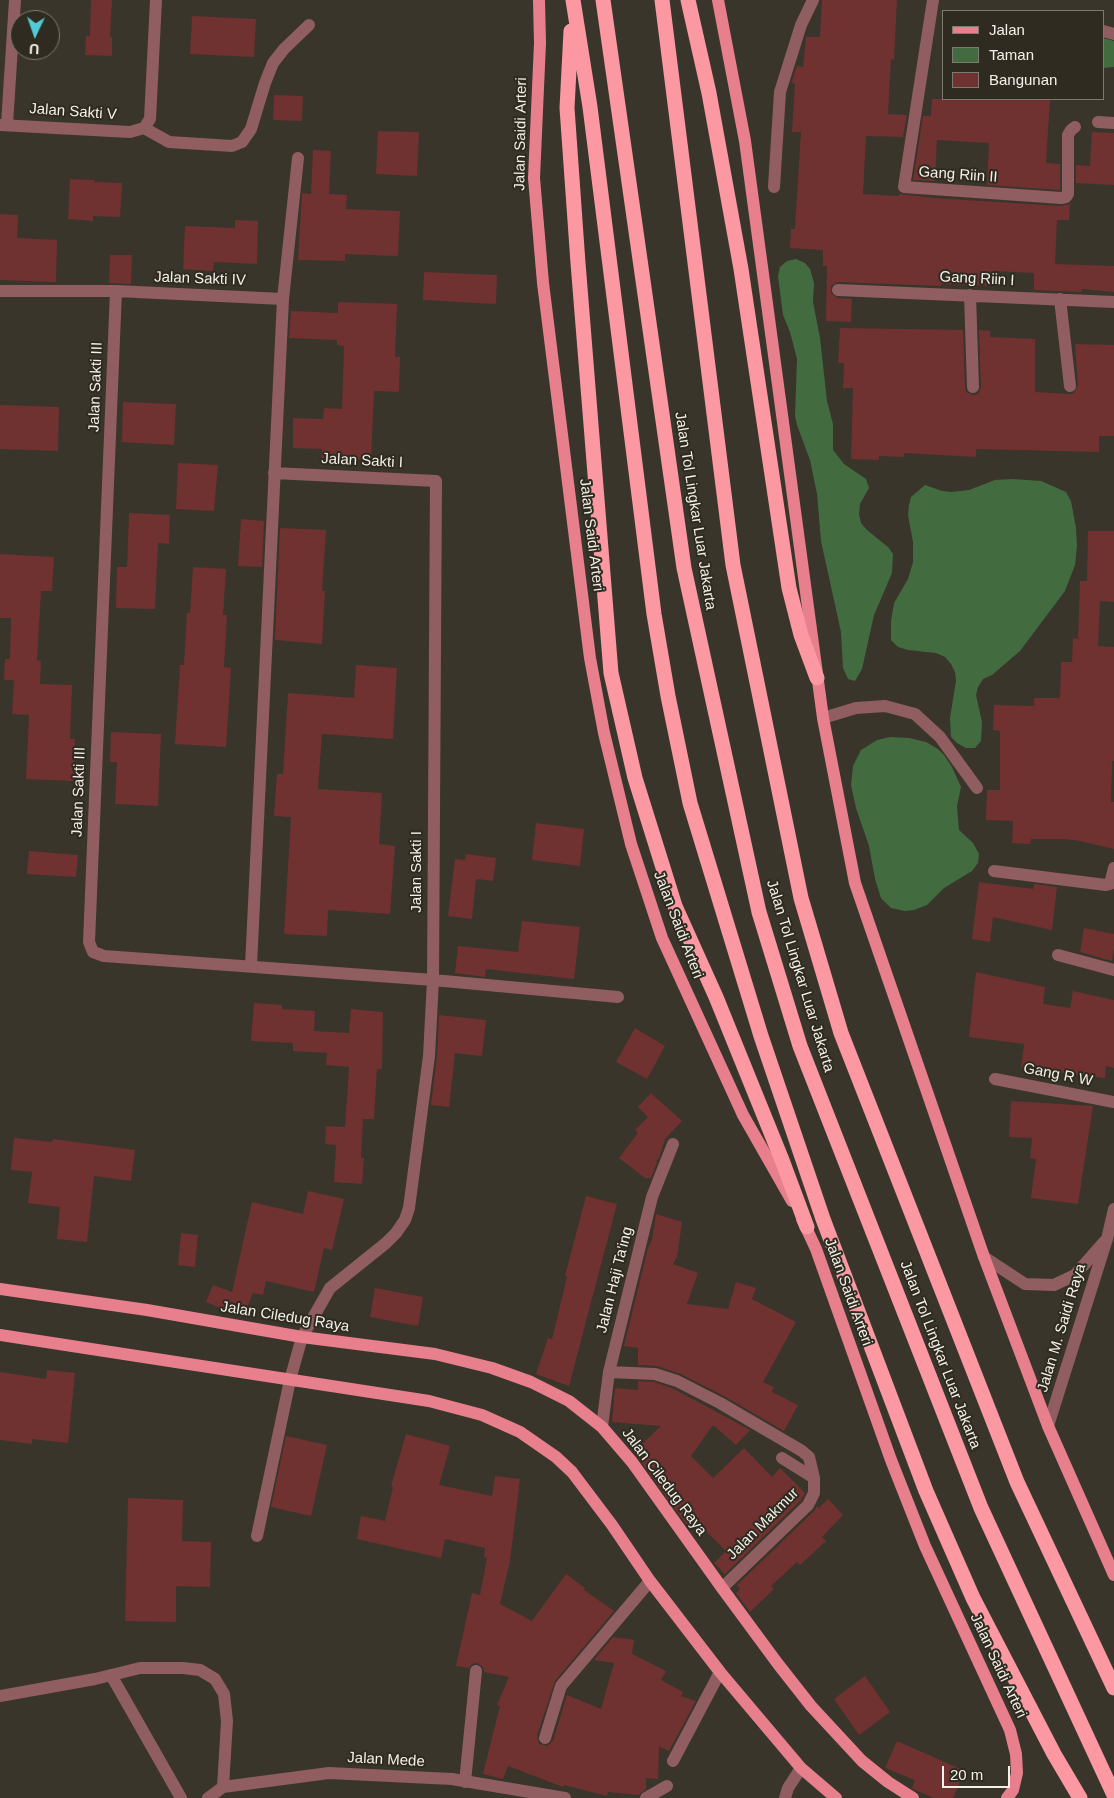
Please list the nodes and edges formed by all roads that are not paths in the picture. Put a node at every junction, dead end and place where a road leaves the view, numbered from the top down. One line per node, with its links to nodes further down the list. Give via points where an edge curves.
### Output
1 (15, 0): 14 (street)
2 (156, 0): 16 (street, via 150,118)
3 (539, 0): 43 (main road, Jalan Saidi Arteri, via 534,178 543,283 590,658 604,734 631,844 662,938 743,1115)
4 (603, 0): 70 (highway, Jalan Tol Lingkar Luar Jakarta, via 684,568 759,912 800,1046 981,1508)
5 (662, 0): 62 (highway, Jalan Tol Lingkar Luar Jakarta, via 733,565 802,898 841,1033 1016,1482)
6 (688, 0): 29 (highway, via 709,93 741,269 789,588 801,635)
7 (718, 0): 29 (main road, via 745,141)
8 (814, 0): 18 (street, via 801,25 780,92)
9 (933, 0): 15 (street, Gang Riin II, via 904,187 1066,197 1068,135)
10 (573, 1): 43 (highway, via 567,108 611,673 635,778 675,906 716,997); 79 (highway, via 590,107 654,614 690,803 761,1036 823,1219 926,1491 973,1598)
11 (310, 25): 16 (street, via 273,63 251,130 242,142 232,146 169,142)
12 (1098, 122): 13 (street)
13 (1114, 123)
14 (3, 124): 16 (street, Jalan Sakti V, via 130,132)
15 (1075, 127)
16 (144, 128)
17 (298, 158): 23 (street)
18 (774, 187)
19 (838, 290): 22 (street, Gang Riin I)
20 (0, 291): 21 (street)
21 (116, 291): 23 (street, Jalan Sakti IV); 35 (street, Jalan Sakti III, via 89,942 93,952 104,956)
22 (970, 295): 24 (street, Gang Riin I); 27 (street)
23 (283, 298): 28 (street)
24 (1060, 299): 25 (street, Gang Riin I); 26 (street)
25 (1114, 302)
26 (1070, 386)
27 (973, 387)
28 (274, 473): 35 (street); 37 (street, Jalan Sakti I, via 436,481)
29 (817, 678): 30 (main road)
30 (823, 718): 31 (street, via 856,708 885,706 915,714 940,736); 45 (main road, via 855,883)
31 (977, 788)
32 (1114, 868): 33 (street, via 1110,884 1106,885)
33 (994, 870)
34 (1058, 955): 36 (street)
35 (251, 966): 37 (street, Jalan Sakti III)
36 (1114, 970)
37 (433, 980): 38 (street, Jalan Sakti III); 48 (street, Jalan Sakti I, via 429,1056 405,1220 386,1243 330,1288)
38 (618, 996)
39 (995, 1079): 40 (street, Gang R W)
40 (1114, 1102)
41 (673, 1144): 49 (street, Jalan Haji Ta'ing, via 652,1197)
42 (1114, 1209): 44 (street, Jalan M. Saidi Raya)
43 (807, 1227): 78 (main road, Jalan Saidi Arteri, via 925,1546 1010,1730 1017,1773 1013,1790)
44 (1107, 1239): 45 (street, Jalan M. Saidi Raya, via 1075,1275 1054,1285 1025,1284); 51 (street, Jalan M. Saidi Raya)
45 (984, 1257): 51 (main road)
46 (0, 1289): 48 (main road, Jalan Ciledug Raya)
47 (0, 1335): 50 (main road)
48 (302, 1337): 50 (street, Jalan Sakti I); 52 (main road, Jalan Ciledug Raya, via 435,1354 492,1368 569,1400)
49 (609, 1372): 52 (street, Jalan Haji Ta'ing); 54 (street, via 655,1374 677,1381 720,1403 802,1450 809,1457)
50 (290, 1380): 55 (street, Jalan Sakti I); 57 (main road, via 429,1402 482,1415 520,1432 572,1472)
51 (1048, 1426): 56 (main road)
52 (602, 1427): 58 (main road, Jalan Ciledug Raya, via 632,1462)
53 (782, 1458): 54 (street)
54 (814, 1478): 58 (street, Jalan Makmur, via 814,1493 808,1505)
55 (257, 1536)
56 (1114, 1575)
57 (650, 1581): 60 (main road); 64 (street, via 561,1686)
58 (722, 1588): 77 (main road, Jalan Ciledug Raya, via 811,1706 848,1747 873,1771)
59 (476, 1671): 67 (street)
60 (720, 1672): 65 (street); 66 (main road)
61 (111, 1675): 63 (street); 69 (street, via 140,1668 183,1668 200,1670 215,1680 224,1694 227,1721); 71 (street)
62 (1114, 1688)
63 (0, 1696)
64 (545, 1738)
65 (673, 1761)
66 (801, 1768): 75 (street); 76 (main road)
67 (465, 1782): 69 (street, Jalan Mede, via 329,1773); 73 (street, Jalan Mede)
68 (667, 1786): 74 (street)
69 (224, 1787): 72 (street, Jalan Mede)
70 (1114, 1795)
71 (181, 1798)
72 (208, 1798)
73 (565, 1798)
74 (646, 1798)
75 (785, 1798)
76 (836, 1798)
77 (913, 1798)
78 (1007, 1798)
79 (1080, 1798)

